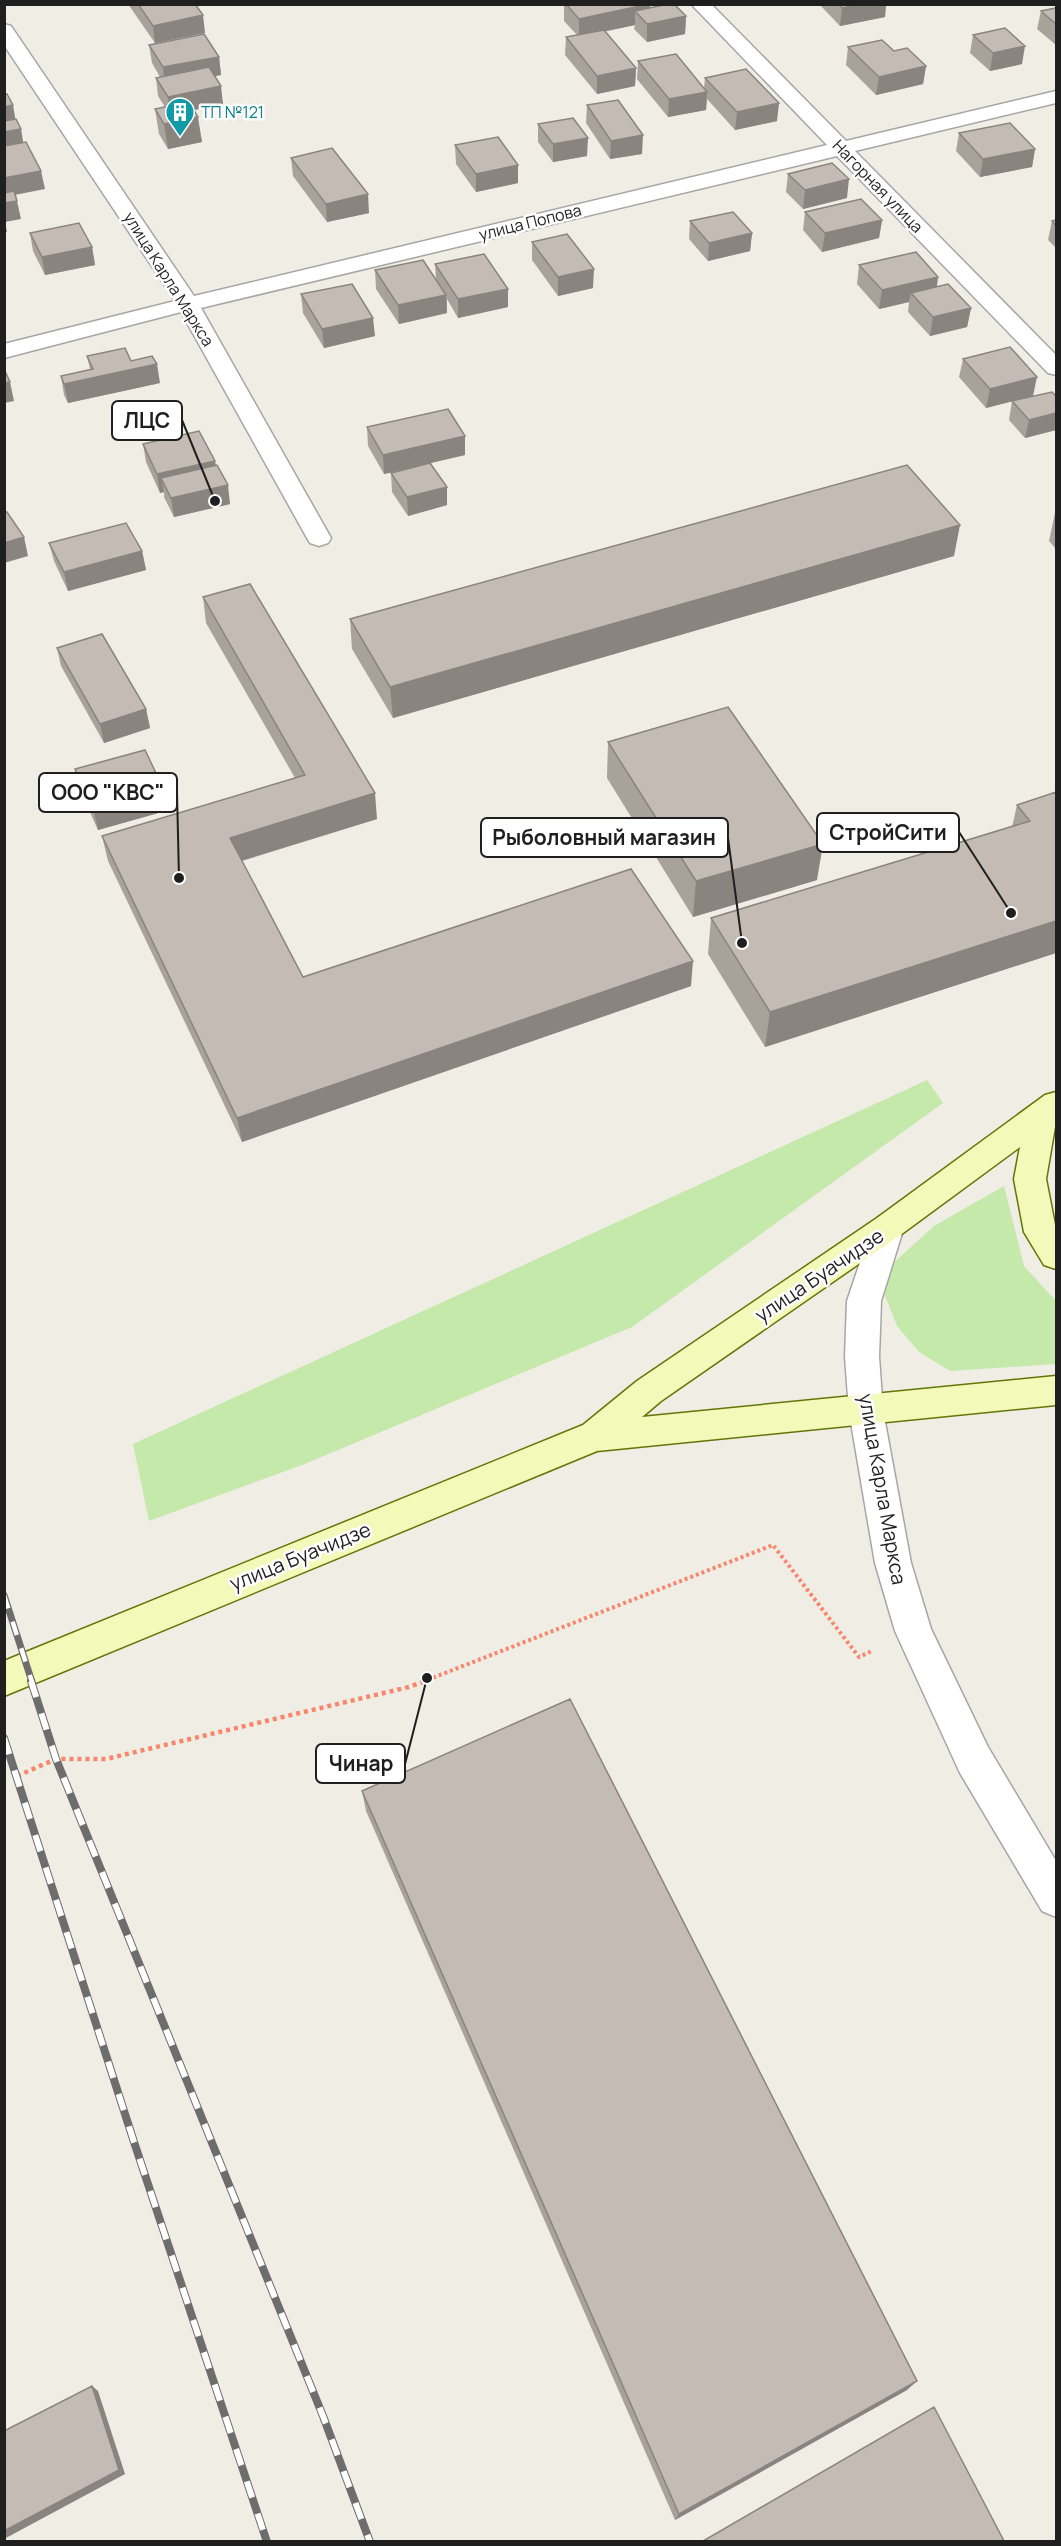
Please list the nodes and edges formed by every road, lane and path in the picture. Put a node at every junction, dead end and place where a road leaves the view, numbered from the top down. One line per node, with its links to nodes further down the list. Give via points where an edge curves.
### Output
1 (700, 4): 4 (street, Нагорная улица)
2 (4, 30): 5 (street, улица Карла Маркса)
3 (1056, 97): 4 (street, улица Попова)
4 (840, 147): 5 (street, улица Попова); 7 (street, Нагорная улица)
5 (189, 304): 6 (street, улица Попова); 8 (street, улица Карла Маркса)
6 (4, 351)
7 (1056, 368)
8 (319, 538)
9 (1049, 1109): 10 (main road, улица Буачидзе); 11 (main road, улица Буачидзе, via 1030,1179 1040,1232)
10 (888, 1227): 13 (street, улица Карла Маркса, via 864,1301 862,1357); 14 (main road, улица Буачидзе, via 649,1391)
11 (1056, 1256)
12 (1056, 1391): 13 (main road, улица Буачидзе)
13 (866, 1411): 14 (main road, улица Буачидзе); 15 (street, улица Карла Маркса, via 893,1563)
14 (595, 1436): 16 (main road, улица Буачидзе)
15 (913, 1631): 17 (path, via 859,1657 773,1545 409,1687 106,1759 56,1759); 18 (street, улица Карла Маркса, via 974,1760)
16 (4, 1679)
17 (17, 1776)
18 (1056, 1898)

